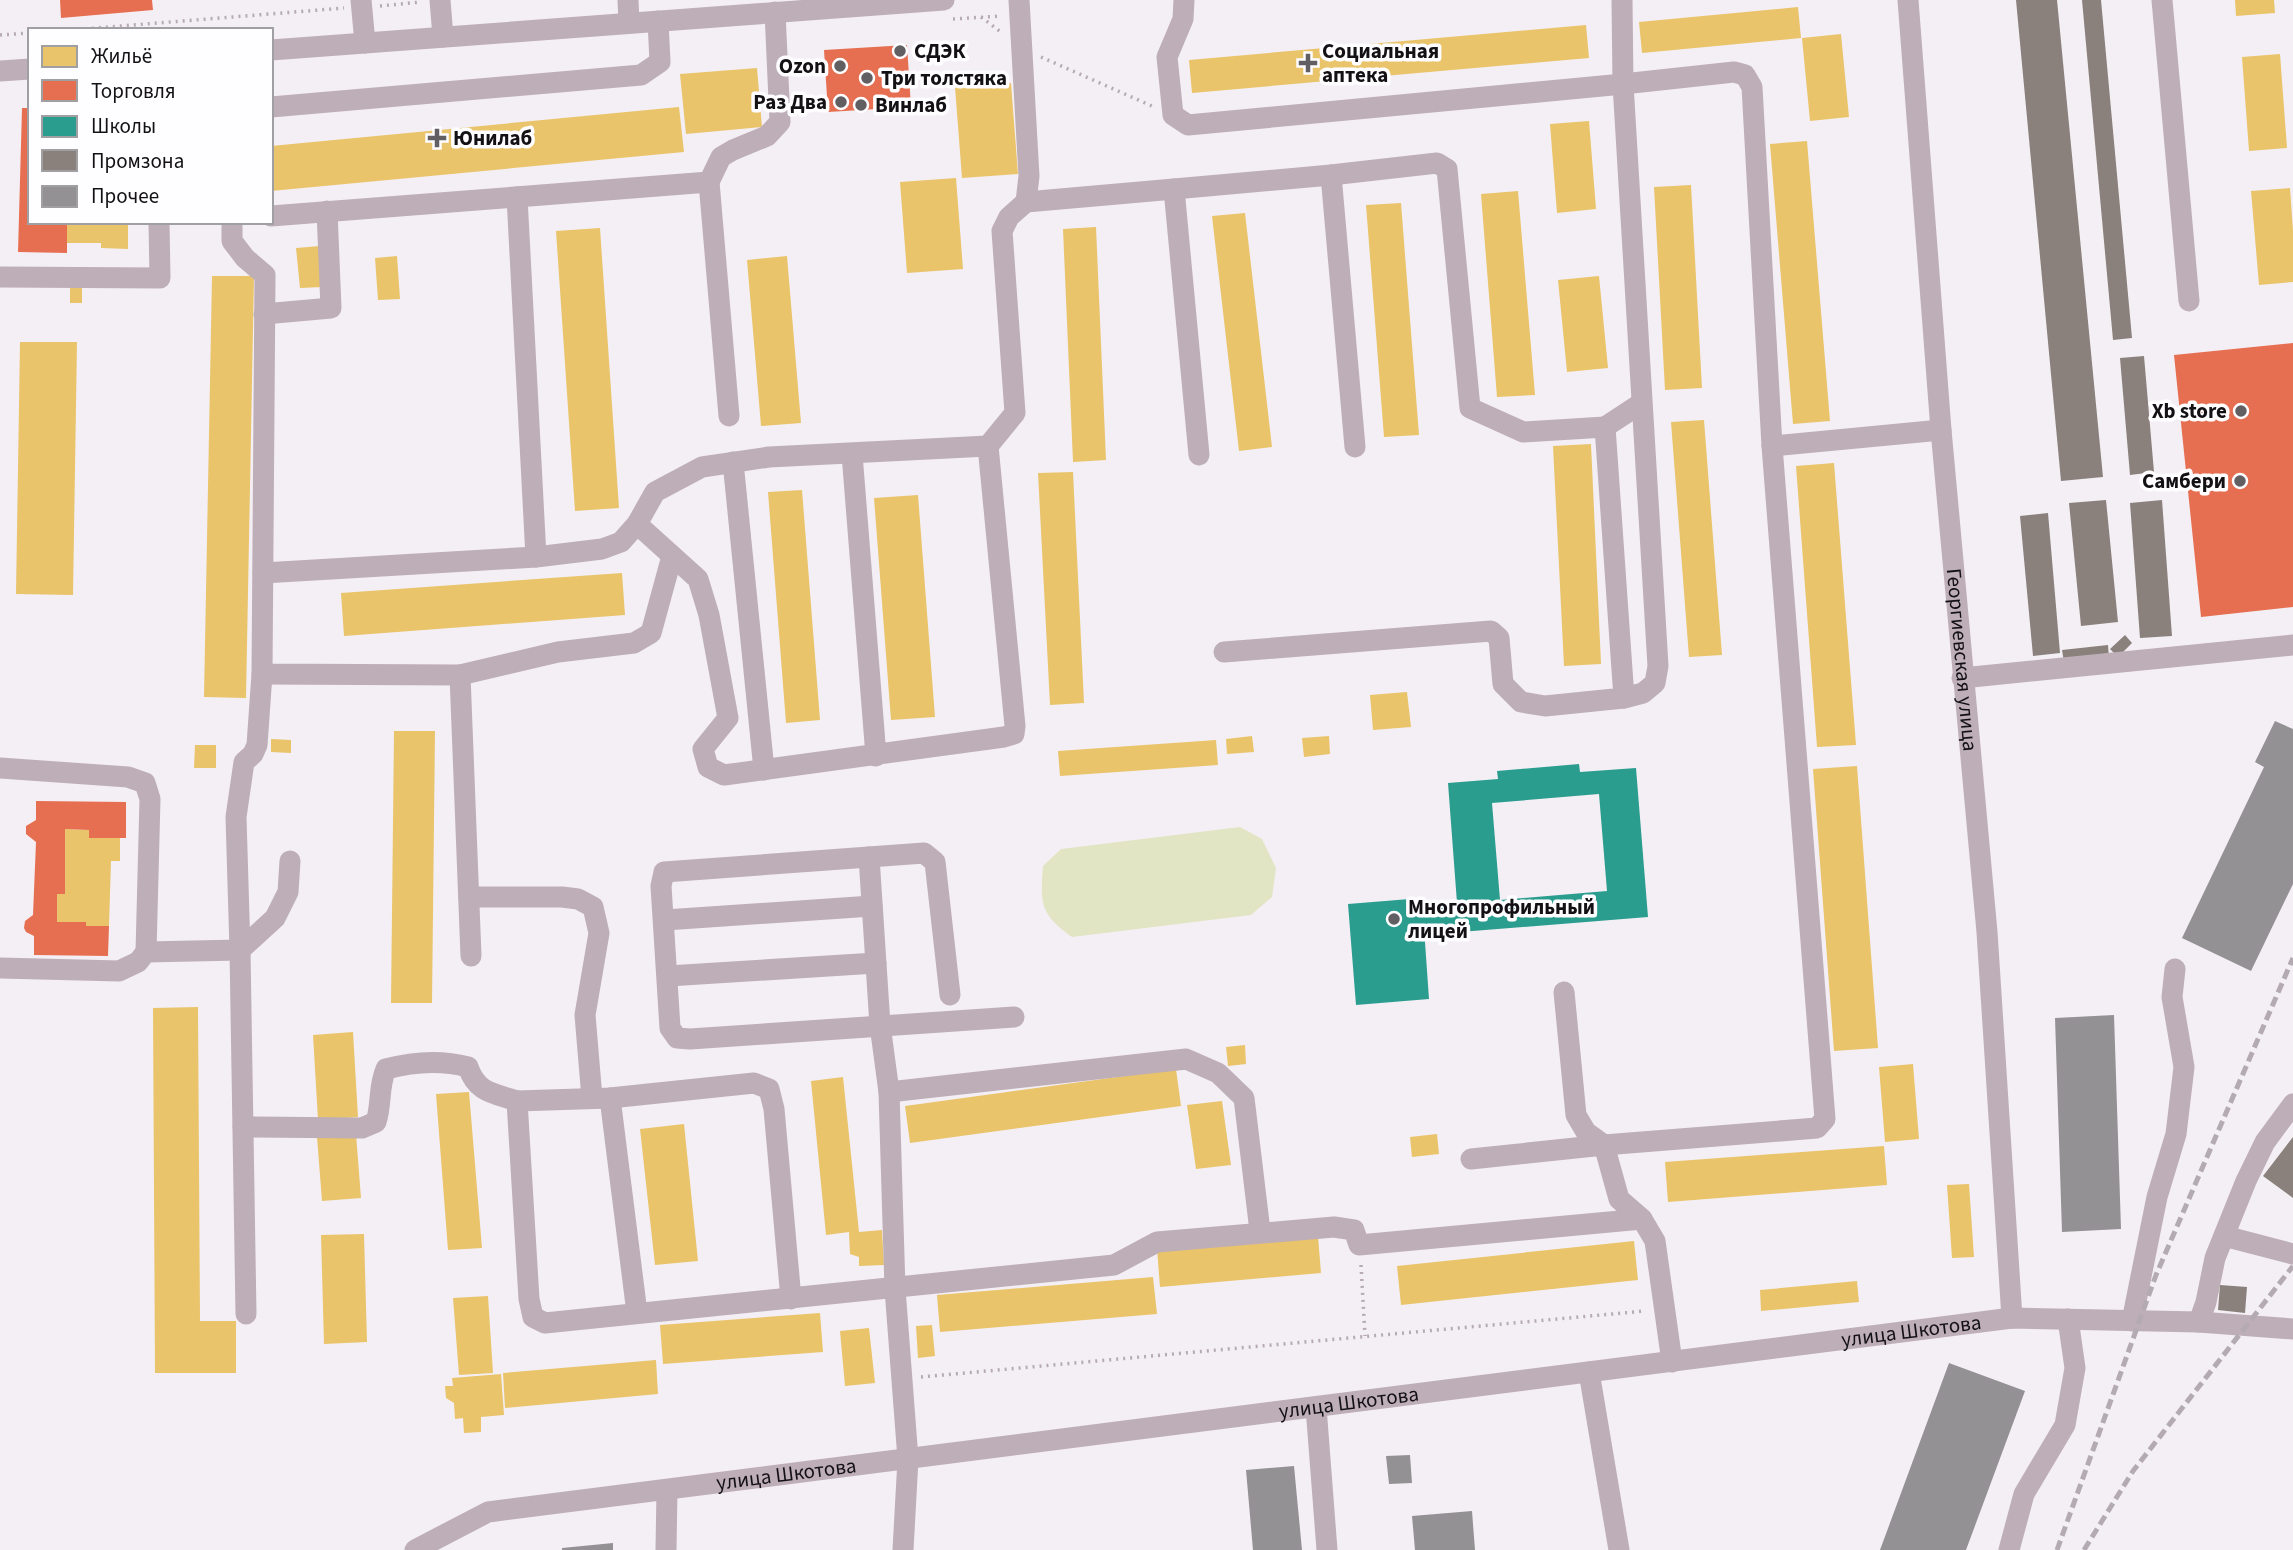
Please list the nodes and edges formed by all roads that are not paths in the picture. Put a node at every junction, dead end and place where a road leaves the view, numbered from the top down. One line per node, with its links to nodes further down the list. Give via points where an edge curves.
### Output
1 (440, 0): 13 (street)
2 (628, 0): 12 (street)
3 (1184, 0): 18 (street, via 1183,19 1167,57 1173,115 1188,125)
4 (1622, 0): 18 (street)
5 (1909, 0): 35 (street, Георгиевская улица)
6 (2162, 0): 30 (street)
7 (361, 4): 14 (street)
8 (1019, 7): 24 (street, via 1029,176)
9 (942, 10): 10 (street)
10 (775, 12): 11 (street); 21 (street, via 780,122 768,136 721,157)
11 (658, 21): 12 (street); 19 (street, via 660,62 641,75)
12 (629, 23): 13 (street)
13 (443, 37): 14 (street)
14 (365, 43): 15 (street)
15 (273, 50)
16 (28, 69): 17 (street)
17 (0, 71)
18 (1623, 84): 32 (street); 37 (street, via 1734,72 1745,75 1752,87)
19 (273, 107)
20 (1331, 175): 22 (street); 34 (street, via 1437,163 1447,169 1470,408 1523,432); 38 (street)
21 (709, 182): 23 (street); 33 (street)
22 (1174, 189): 24 (street); 40 (street)
23 (517, 197): 25 (street); 44 (street)
24 (1026, 202): 36 (street, via 1009,217 1002,231 1015,413)
25 (327, 211): 26 (street); 31 (street, via 331,309)
26 (273, 216)
27 (159, 224): 29 (street, via 160,278)
28 (232, 224): 31 (street, via 232,241 265,275)
29 (0, 277)
30 (2189, 301)
31 (264, 314): 45 (street)
32 (1640, 404): 34 (street); 51 (street, via 1658,666 1655,683 1643,693)
33 (729, 416)
34 (1605, 427): 51 (street)
35 (1941, 430): 37 (street); 50 (street, Георгиевская улица)
36 (988, 446): 39 (street); 52 (street, via 1014,734)
37 (1772, 446): 76 (street, via 1825,1119 1816,1128)
38 (1355, 447)
39 (852, 454): 41 (street); 52 (street)
40 (1199, 455)
41 (733, 462): 42 (street, via 702,467 655,492); 54 (street)
42 (637, 524): 43 (street); 44 (street, via 621,542 602,549)
43 (672, 556): 49 (street, via 651,633 634,643 558,652); 54 (street, via 698,579 728,718 703,749 708,767 724,775)
44 (536, 557): 45 (street)
45 (263, 573): 48 (street)
46 (2293, 645): 50 (street)
47 (1224, 652): 51 (street, via 1491,631 1499,638 1503,684 1521,702 1545,706)
48 (262, 674): 49 (street); 60 (street, via 257,744 244,762 236,817)
49 (460, 676): 57 (street)
50 (1962, 678): 86 (street, Георгиевская улица, via 1987,932)
51 (1624, 698)
52 (876, 756): 54 (street)
53 (0, 768): 61 (street, via 128,776 145,783 150,799)
54 (764, 771)
55 (869, 857): 58 (street); 59 (street, via 664,872); 68 (street, via 924,853 935,862)
56 (290, 861): 60 (street, via 288,892 275,918)
57 (469, 897): 62 (street); 72 (street, via 562,897 593,907 599,933 586,1015)
58 (872, 906): 59 (street); 63 (street)
59 (665, 920): 66 (street)
60 (240, 950): 61 (street); 75 (street)
61 (146, 952): 64 (street, via 138,962 119,971)
62 (471, 956)
63 (876, 963): 66 (street); 70 (street)
64 (0, 968)
65 (2175, 969): 88 (street, via 2172,997 2184,1067 2176,1134 2157,1197)
66 (668, 976): 70 (street, via 670,1028 677,1038)
67 (1564, 992): 76 (street, via 1576,1115 1586,1132)
68 (950, 995)
69 (1014, 1017): 70 (street)
70 (880, 1025): 71 (street)
71 (889, 1092): 79 (street, via 1186,1059 1218,1073 1244,1098); 82 (street)
72 (601, 1098): 73 (street); 83 (street, via 754,1083 769,1089); 84 (street)
73 (517, 1101): 75 (street, via 473,1082 468,1067 452,1062 402,1065 386,1069 376,1122 362,1128); 84 (street, via 533,1317 545,1323)
74 (2293, 1104): 80 (street, via 2265,1142)
75 (243, 1127): 85 (street)
76 (1604, 1145): 77 (street); 78 (street, via 1619,1199)
77 (1471, 1159)
78 (1642, 1219): 79 (street, via 1359,1245 1354,1230 1334,1227); 91 (street, via 1655,1241)
79 (1260, 1231): 82 (street, via 1157,1241 1114,1265)
80 (2224, 1236): 81 (street); 89 (street)
81 (2293, 1254)
82 (895, 1289): 83 (street); 94 (street)
83 (790, 1298): 84 (street)
84 (637, 1313)
85 (246, 1314)
86 (2012, 1318): 87 (street, улица Шкотова); 91 (street, улица Шкотова)
87 (2068, 1319): 88 (street, улица Шкотова); 101 (street, via 2076,1368 2065,1425 2024,1494)
88 (2132, 1321): 89 (street, улица Шкотова)
89 (2199, 1322): 90 (street, улица Шкотова)
90 (2293, 1329)
91 (1672, 1362): 92 (street, улица Шкотова)
92 (1589, 1372): 93 (street, улица Шкотова); 100 (street)
93 (1316, 1407): 94 (street, улица Шкотова); 99 (street)
94 (908, 1459): 95 (street, улица Шкотова); 98 (street)
95 (667, 1490): 96 (street, улица Шкотова, via 488,1513); 97 (street)
96 (415, 1550)
97 (666, 1550)
98 (903, 1550)
99 (1327, 1550)
100 (1619, 1550)
101 (2009, 1550)

